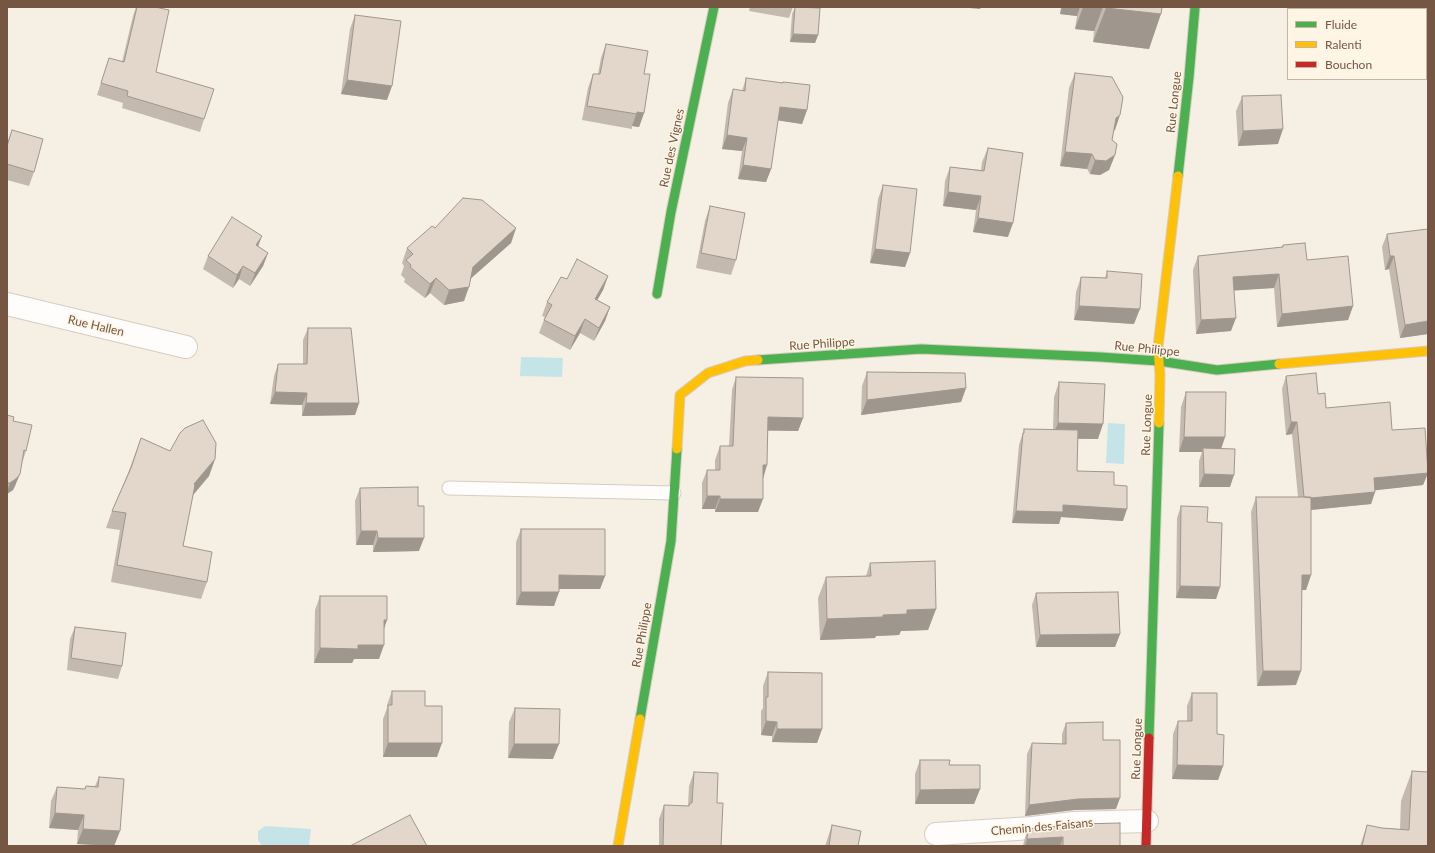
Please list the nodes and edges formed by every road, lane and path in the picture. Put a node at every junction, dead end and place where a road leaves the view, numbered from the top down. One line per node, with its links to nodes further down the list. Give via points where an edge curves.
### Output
1 (714, 7): 3 (street, Rue des Vignes)
2 (1195, 7): 7 (street, Rue Longue, via 1190,77 1158,347)
3 (656, 294)
4 (7, 304): 5 (street, Rue Hallen)
5 (186, 347)
6 (1428, 351): 7 (street, Rue Philippe, via 1217,370)
7 (1159, 361): 9 (street, Rue Philippe, via 921,349 745,361 708,373 680,395); 10 (street, Rue Longue)
8 (448, 488): 9 (lane)
9 (674, 493): 12 (street, Rue Philippe, via 671,541)
10 (1147, 821): 11 (street, Chemin des Faisans, via 1074,823); 13 (street, Rue Longue)
11 (936, 834)
12 (618, 846)
13 (1146, 846)

